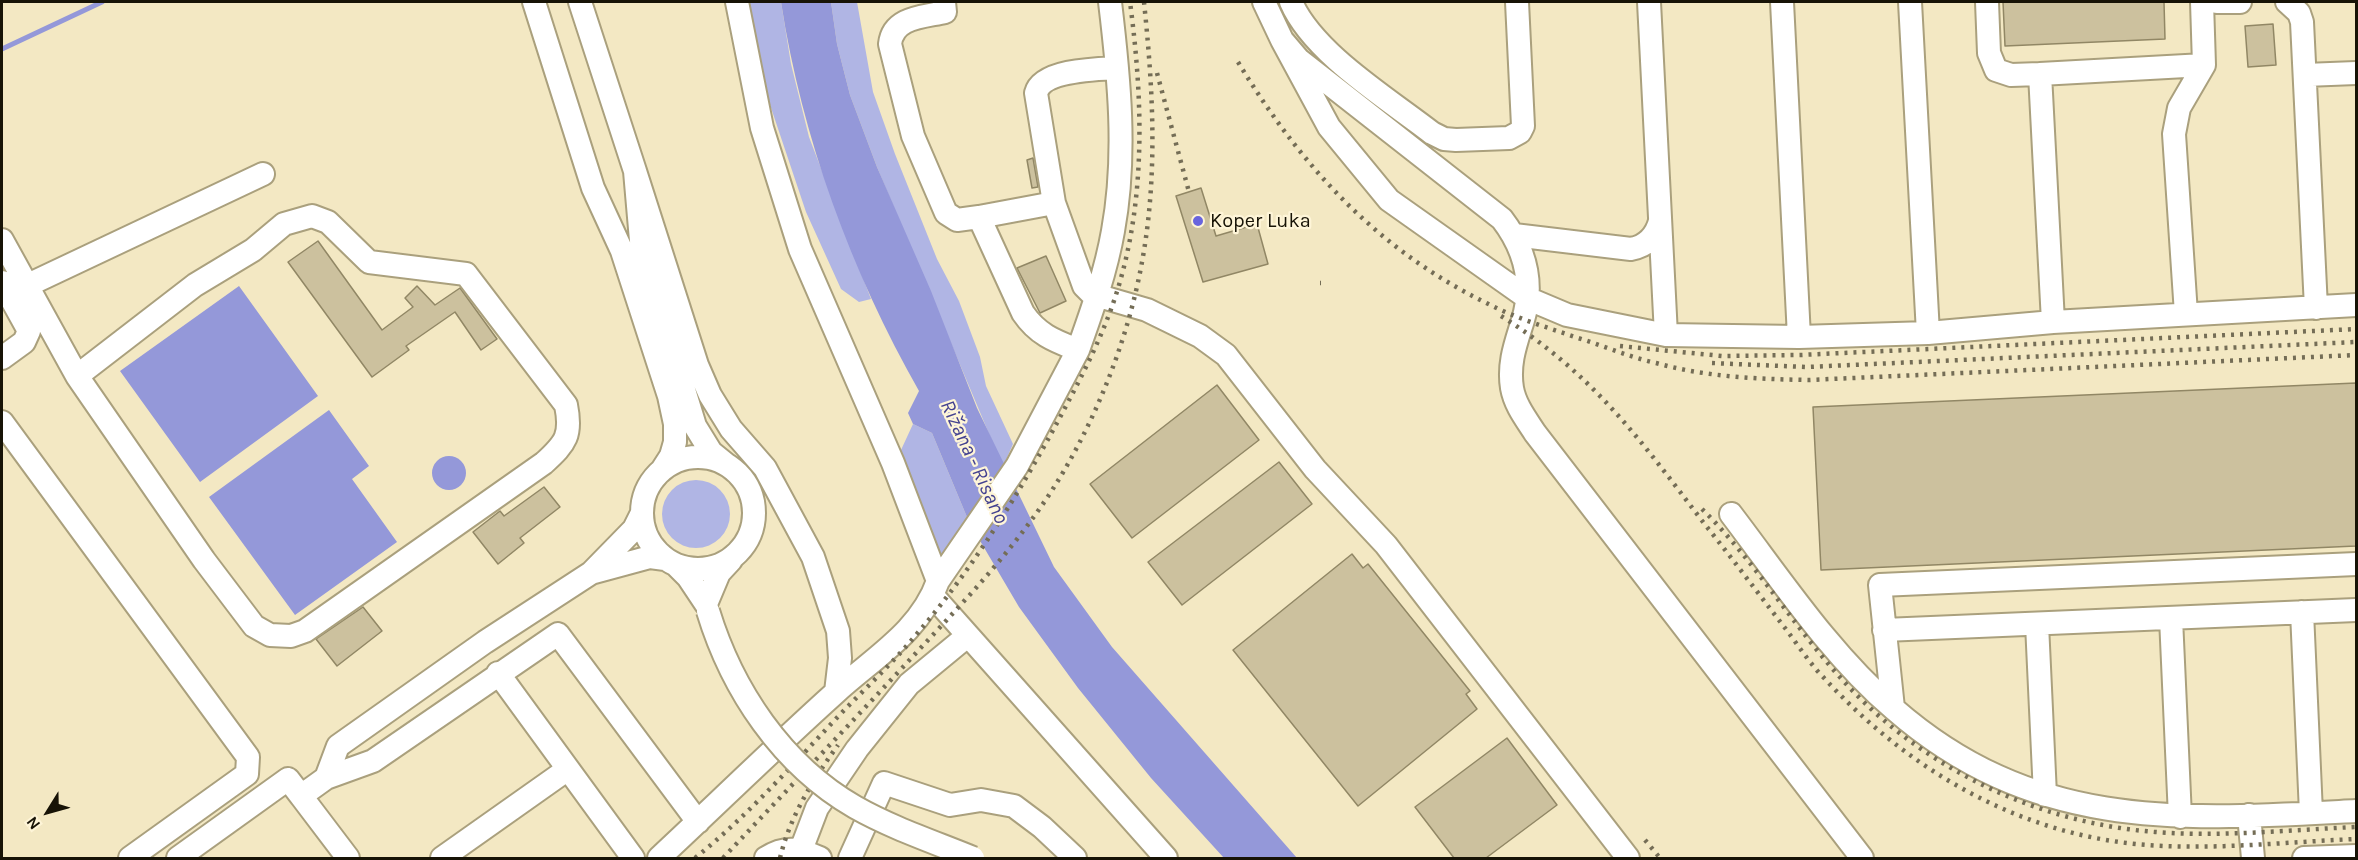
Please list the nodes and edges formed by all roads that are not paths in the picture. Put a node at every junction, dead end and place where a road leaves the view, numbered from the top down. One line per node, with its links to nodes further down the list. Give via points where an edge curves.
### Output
1 (534, 2): 46 (street, via 593,188 622,251 669,396 675,442)
2 (580, 2): 23 (street)
3 (737, 2): 53 (street, via 762,128 800,249 893,463)
4 (944, 2): 26 (street, via 945,12 899,24 890,44 913,136 942,207 950,218 957,220)
5 (1110, 2): 19 (street)
6 (1264, 2): 17 (street)
7 (1291, 2): 8 (street, via 1303,25 1332,55 1432,133 1456,140 1509,138 1523,126)
8 (1517, 2)
9 (1649, 2): 27 (street)
10 (1782, 2): 40 (street)
11 (1910, 2): 38 (street)
12 (1986, 2): 21 (street, via 1989,53 1996,70 2011,75)
13 (2202, 2): 18 (street)
14 (2217, 2): 15 (street)
15 (2240, 2)
16 (2287, 2): 22 (street, via 2302,22)
17 (1282, 40): 28 (street, via 1318,77 1489,209); 33 (street, via 1329,127 1376,186 1404,213)
18 (2204, 65): 21 (street); 36 (street, via 2179,108 2175,128)
19 (1117, 68): 25 (street, via 1052,77 1037,88 1035,100); 32 (street, via 1119,185 1113,231)
20 (2356, 73): 22 (street)
21 (2040, 74): 37 (street)
22 (2305, 75): 35 (street)
23 (635, 171): 45 (street, via 642,252 695,426 711,452); 62 (street, via 710,395 731,429 765,468 813,557 838,631)
24 (263, 174): 31 (street)
25 (1054, 203): 26 (street); 32 (street, via 1081,281)
26 (979, 217): 41 (street, via 1030,324 1047,338)
27 (1660, 221): 28 (street, via 1647,243 1631,249); 39 (street)
28 (1514, 234): 33 (street, via 1526,267)
29 (2, 240): 31 (street)
30 (2, 282): 42 (street, via 29,331 24,342)
31 (28, 285): 43 (street)
32 (1097, 296): 41 (street); 86 (street, via 1147,310 1200,336 1226,355 1315,469 1386,544)
33 (1529, 299): 39 (street, via 1567,315); 87 (street, via 1513,349 1510,374 1518,407)
34 (2356, 305): 35 (street)
35 (2316, 308): 36 (street)
36 (2186, 314): 37 (street)
37 (2053, 322): 38 (street)
38 (1929, 333): 40 (street)
39 (1666, 334): 40 (street)
40 (1799, 337)
41 (1078, 350): 53 (street, via 1017,466)
42 (2, 358)
43 (77, 376): 43 (street, via 204,560 254,626 270,635 291,636 305,631 544,463 562,447 570,426 566,405 466,274 369,261 328,222 312,216 284,224 253,250 195,285)
44 (2, 422): 75 (street, via 248,757 247,774)
45 (727, 465): 46 (street, via 699,457 673,462); 49 (street, via 744,482 753,503 754,519 742,548)
46 (662, 470): 48 (street, via 646,490)
47 (1731, 514): 63 (street, via 1826,638)
48 (641, 515): 50 (street, via 648,540); 52 (street, via 634,529)
49 (731, 559): 50 (street, via 701,570); 54 (street, via 719,573)
50 (670, 562): 52 (street, via 650,557); 54 (street, via 688,577)
51 (2356, 564): 59 (street, via 1880,585)
52 (591, 573): 65 (street, via 338,746)
53 (938, 583): 60 (street); 62 (street, via 914,625)
54 (707, 607): 83 (street, bridge, via 723,654 750,705 810,774 855,807)
55 (2356, 610): 56 (street)
56 (2301, 612): 57 (street); 69 (street)
57 (2171, 618): 58 (street); 71 (street)
58 (2037, 624): 59 (street); 66 (street)
59 (1884, 630): 63 (street)
60 (966, 637): 73 (street, via 909,684 857,748 817,808); 85 (street, via 1009,679)
61 (498, 673): 64 (street); 65 (street, via 373,761); 72 (street, via 558,634)
62 (836, 692): 72 (street)
63 (1893, 708): 66 (street, via 1959,756)
64 (568, 769): 78 (street); 79 (street)
65 (326, 778): 67 (street)
66 (2045, 795): 71 (street, via 2092,808)
67 (301, 796): 76 (street, via 288,779); 77 (street)
68 (2356, 811): 69 (street)
69 (2311, 813): 70 (street)
70 (2249, 815): 71 (street); 88 (street)
71 (2180, 817)
72 (698, 822): 80 (street)
73 (811, 854): 81 (street, via 782,850)
74 (2356, 856): 89 (street)
75 (130, 858)
76 (178, 858)
77 (348, 858)
78 (442, 858)
79 (633, 858)
80 (659, 858)
81 (766, 858)
82 (850, 858): 84 (street, via 884,783 951,805 981,800 1014,806)
83 (973, 858)
84 (1076, 858)
85 (1166, 858)
86 (1628, 858)
87 (1862, 858)
88 (2253, 858)
89 (2304, 858)

